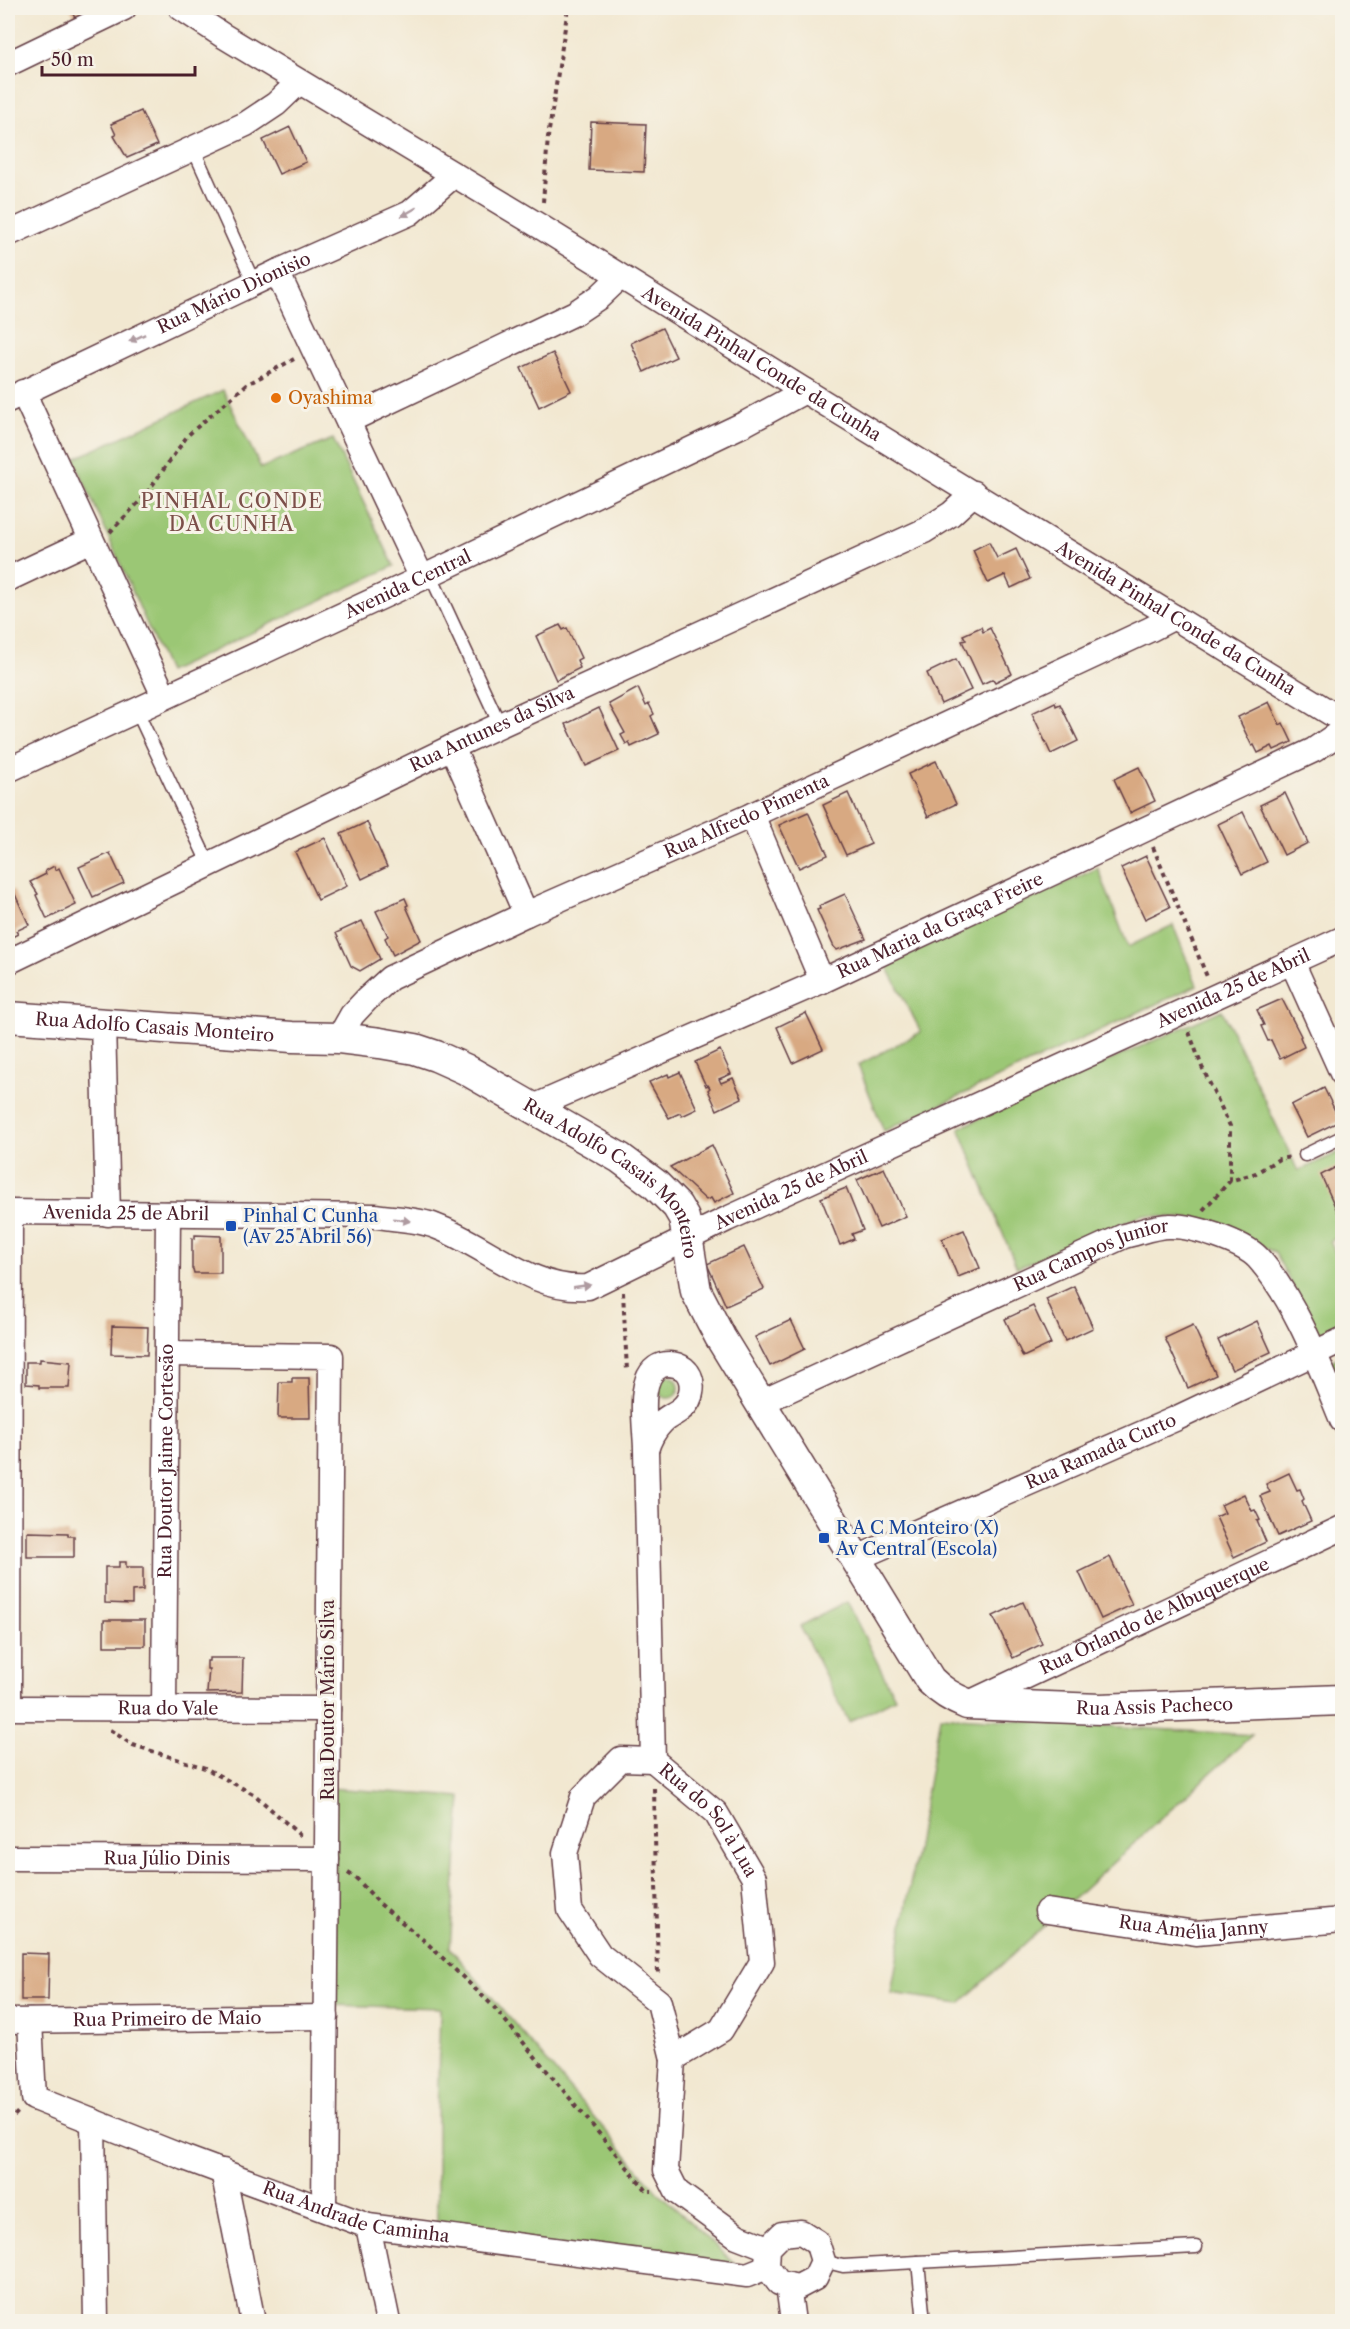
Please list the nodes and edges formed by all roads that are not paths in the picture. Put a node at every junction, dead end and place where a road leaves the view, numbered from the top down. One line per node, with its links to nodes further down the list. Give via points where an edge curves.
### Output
1 (124, 8): 3 (street)
2 (182, 8): 4 (street, Avenida Pinhal Conde da Cunha)
3 (8, 64)
4 (299, 82): 5 (street, via 246,124); 6 (street, Avenida Pinhal Conde da Cunha)
5 (193, 148): 7 (street); 10 (lane)
6 (454, 175): 8 (street, Rua Mário Dionisio, one-way to 8, via 410,213); 9 (street, Avenida Pinhal Conde da Cunha)
7 (8, 234)
8 (277, 272): 10 (street, Rua Mário Dionisio); 13 (street)
9 (620, 277): 11 (street, Avenida Pinhal Conde da Cunha); 13 (street, via 575,313)
10 (254, 283): 12 (street, Rua Mário Dionisio, one-way to 12)
11 (805, 391): 14 (street, Avenida Pinhal Conde da Cunha); 16 (street, Avenida Central)
12 (15, 396): 15 (street)
13 (348, 421): 16 (street)
14 (974, 494): 18 (street, Avenida Pinhal Conde da Cunha); 22 (street, Rua Antunes da Silva, via 924,531)
15 (93, 544): 17 (street); 19 (street)
16 (426, 576): 19 (street, Avenida Central); 22 (lane)
17 (8, 579)
18 (1174, 616): 21 (street, Avenida Pinhal Conde da Cunha); 26 (street, Rua Alfredo Pimenta)
19 (164, 696): 20 (street, Avenida Central)
20 (136, 709): 25 (street, Avenida Central); 27 (lane)
21 (1342, 720)
22 (500, 725): 24 (street, Rua Antunes da Silva)
23 (1342, 731): 32 (street, Rua Maria da Graça Freire, via 1314,750)
24 (452, 747): 27 (street, Rua Antunes da Silva); 28 (street)
25 (8, 770)
26 (752, 815): 28 (street, Rua Alfredo Pimenta); 32 (street)
27 (208, 865): 30 (street, Rua Antunes da Silva)
28 (526, 914): 35 (street, Rua Alfredo Pimenta, via 390,978 352,1015)
29 (1342, 939): 31 (street, Avenida 25 de Abril)
30 (8, 962)
31 (1292, 962): 36 (street); 43 (street, Avenida 25 de Abril)
32 (822, 981): 37 (street, Rua Maria da Graça Freire)
33 (8, 1017): 34 (street, Rua Adolfo Casais Monteiro)
34 (103, 1024): 35 (street, Rua Adolfo Casais Monteiro); 41 (street)
35 (339, 1038): 37 (street, Rua Adolfo Casais Monteiro, via 416,1049 436,1056)
36 (1342, 1073)
37 (531, 1108): 43 (street, Rua Adolfo Casais Monteiro, via 620,1158 655,1184 684,1218)
38 (1342, 1137): 39 (lane)
39 (1305, 1155)
40 (9, 1212): 41 (street, Avenida 25 de Abril); 54 (street)
41 (108, 1214): 42 (street, Avenida 25 de Abril)
42 (168, 1214): 43 (street, Avenida 25 de Abril, one-way to 43, via 376,1215 435,1225 518,1269 574,1288 588,1287); 46 (street, Rua Doutor Jaime Cortesão)
43 (687, 1239): 47 (street, Rua Adolfo Casais Monteiro, via 696,1291)
44 (1342, 1340): 45 (street, Rua Ramada Curto)
45 (1314, 1353): 47 (street, Rua Campos Junior, via 1284,1293 1256,1256 1218,1236 1188,1227 1167,1226 1124,1236); 48 (street, Rua Campos Junior); 51 (street, Rua Ramada Curto, via 1175,1419)
46 (167, 1354): 55 (street, Rua Doutor Jaime Cortesão); 56 (street, Rua Doutor Mário Silva, via 331,1356)
47 (760, 1403): 51 (street, Rua Adolfo Casais Monteiro)
48 (1342, 1420)
49 (646, 1450): 49 (street, Rua do Sol à Lua, via 650,1437 662,1422 683,1408 692,1390 687,1371 675,1365 658,1367 645,1381); 57 (street, Rua do Sol à Lua)
50 (1342, 1528): 53 (street, Rua Orlando de Albuquerque)
51 (857, 1558): 53 (street, Rua Adolfo Casais Monteiro, via 930,1680 941,1691)
52 (1342, 1700): 53 (street, Rua Assis Pacheco, via 1100,1709)
53 (967, 1704)
54 (8, 1708): 55 (street, Rua do Vale)
55 (164, 1709): 56 (street, Rua do Vale)
56 (328, 1709): 59 (street, Rua Doutor Mário Silva)
57 (653, 1760): 64 (street, Rua do Sol à Lua, via 716,1814 754,1878 762,1962 721,2030); 64 (street, via 621,1759 583,1797 565,1853 570,1910 600,1955 659,2002)
58 (8, 1858): 59 (street, Rua Júlio Dinis)
59 (327, 1859): 62 (street, Rua Doutor Mário Silva)
60 (1047, 1911): 61 (street, Rua Amélia Janny, via 1196,1933)
61 (1342, 1920)
62 (326, 2017): 63 (street, Rua Primeiro de Maio); 67 (street, Rua Doutor Mário Silva)
63 (19, 2021): 65 (street, Rua Andrade Caminha, via 34,2098)
64 (673, 2059): 70 (street, via 666,2170 677,2192)
65 (93, 2121): 66 (street, Rua Andrade Caminha); 74 (street)
66 (223, 2171): 67 (street, Rua Andrade Caminha); 75 (street)
67 (324, 2209): 68 (street, Rua Andrade Caminha)
68 (368, 2226): 70 (street, Rua Andrade Caminha, via 747,2275); 76 (street)
69 (1196, 2247): 72 (lane)
70 (768, 2258): 71 (street, via 782,2234 801,2232 817,2242); 73 (street, via 779,2283)
71 (823, 2261): 72 (lane, via 843,2266); 73 (street, via 815,2278 798,2287)
72 (918, 2262): 78 (lane)
73 (788, 2285): 77 (street)
74 (96, 2322)
75 (253, 2322)
76 (388, 2322)
77 (793, 2322)
78 (924, 2322)

